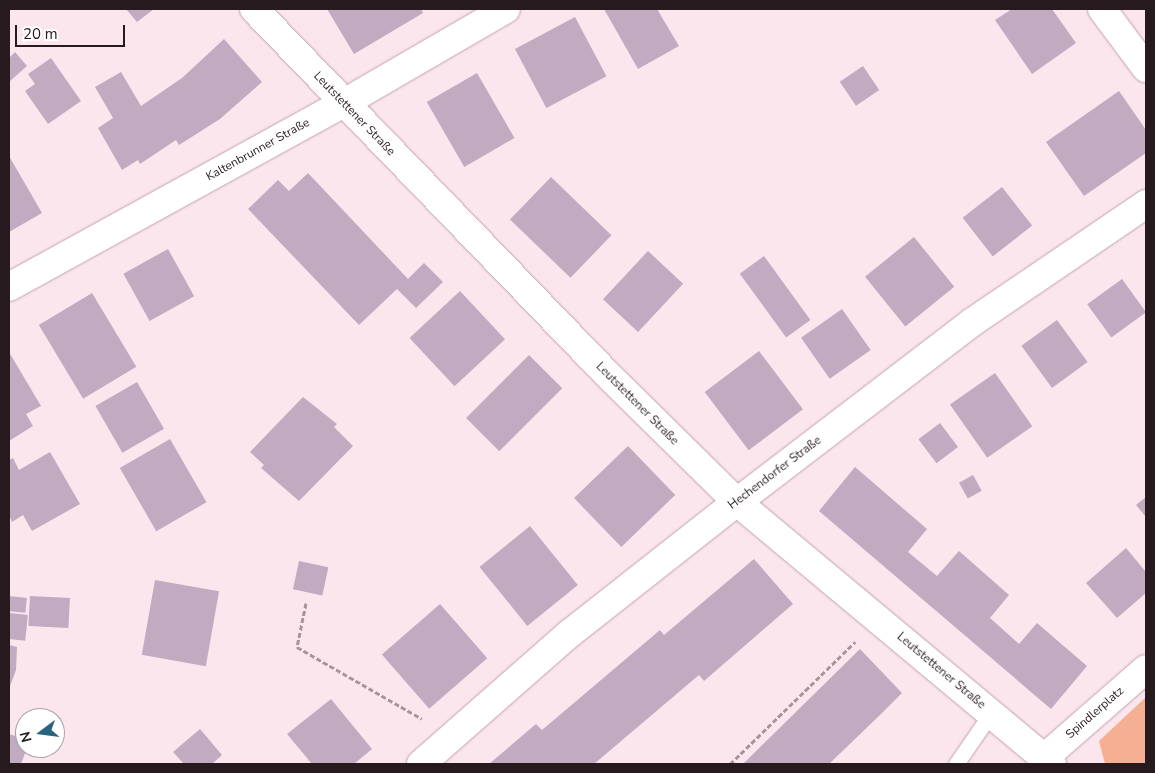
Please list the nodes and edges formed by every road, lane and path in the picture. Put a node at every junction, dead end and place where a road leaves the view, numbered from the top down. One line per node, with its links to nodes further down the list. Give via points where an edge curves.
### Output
1 (254, 9): 5 (street, Leutstettener Straße)
2 (506, 9): 5 (street, Kaltenbrunner Straße)
3 (1102, 9): 4 (street)
4 (1146, 68)
5 (344, 103): 7 (street, Kaltenbrunner Straße); 8 (street, Leutstettener Straße, via 606,374)
6 (1146, 204): 8 (street, Hechendorfer Straße, via 972,323)
7 (9, 287)
8 (737, 502): 10 (street, Leutstettener Straße); 13 (street, Hechendorfer Straße, via 569,634)
9 (306, 604): 13 (path, via 296,647)
10 (878, 618): 12 (street, Leutstettener Straße); 16 (path)
11 (1146, 669): 14 (street, Spindlerplatz)
12 (992, 713): 14 (street, Leutstettener Straße); 17 (lane)
13 (452, 737): 15 (street, Hechendorfer Straße)
14 (1048, 761)
15 (421, 764)
16 (730, 764)
17 (956, 764)

